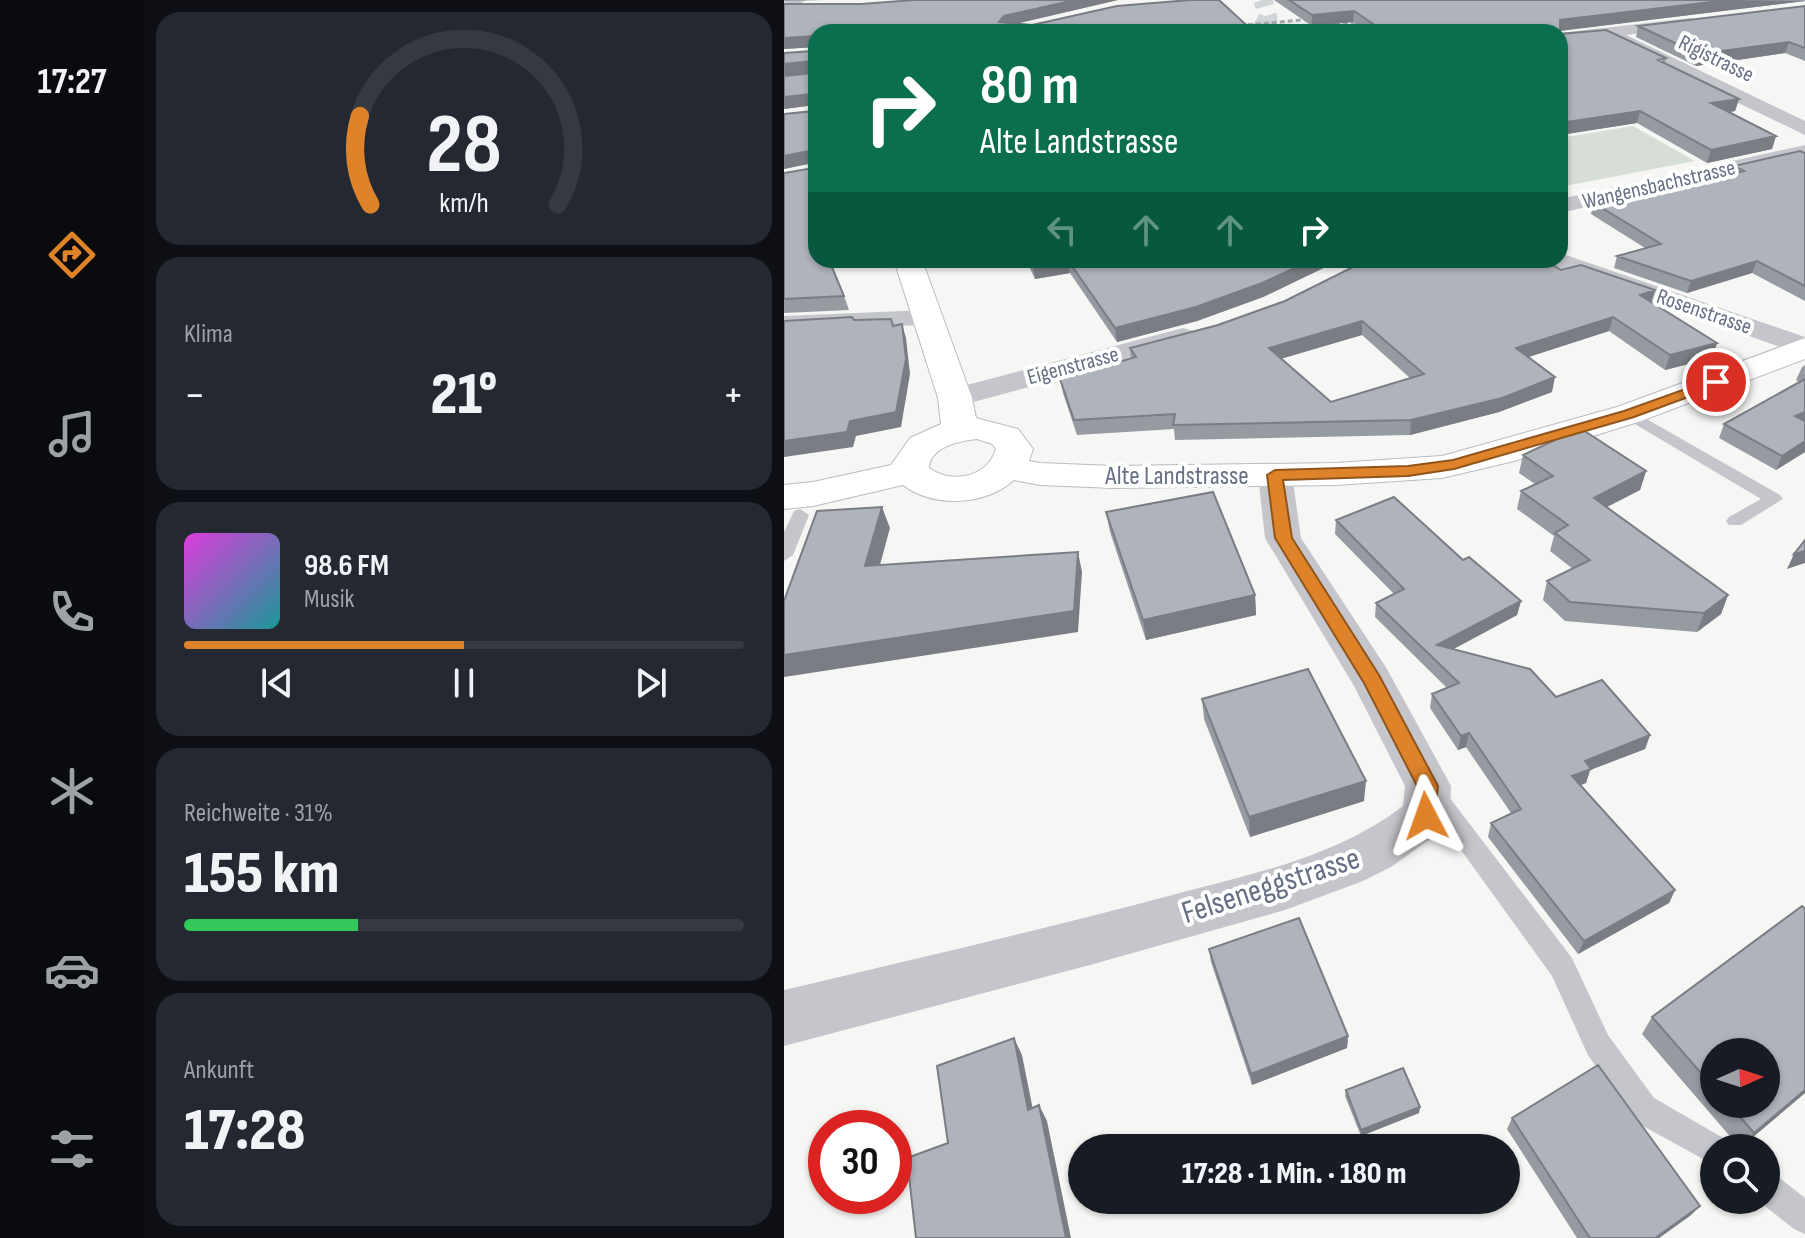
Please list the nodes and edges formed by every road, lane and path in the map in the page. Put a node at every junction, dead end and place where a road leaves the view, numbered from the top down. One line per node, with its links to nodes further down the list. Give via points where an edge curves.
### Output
1 (790, 5): 2 (street)
2 (818, 6)
3 (1709, 21): 4 (street)
4 (1606, 32): 5 (street); 6 (street, Rigistrasse)
5 (1568, 37)
6 (1805, 129)
7 (1805, 151): 8 (street, Wangensbachstrasse)
8 (1568, 204)
9 (1568, 264): 14 (street, Rosenstrasse)
10 (910, 268): 11 (main road)
11 (926, 318): 12 (street); 15 (main road)
12 (784, 324)
13 (1208, 330): 15 (street, Eigenstrasse)
14 (1805, 348): 16 (main road, Alte Landstrasse)
15 (957, 414): 17 (main road, via 1008,437 1016,446); 18 (main road, via 927,441 910,462)
16 (1629, 414): 19 (main road, Alte Landstrasse, via 1442,467); 21 (lane, via 1774,499)
17 (1009, 468): 18 (main road, via 986,484 954,490 926,486); 19 (main road, Alte Landstrasse, via 1114,477)
18 (910, 472): 20 (main road, via 813,494)
19 (1275, 475): 23 (street, via 1283,538 1372,680)
20 (792, 506): 22 (lane)
21 (1735, 521)
22 (784, 555)
23 (1428, 786): 24 (street, Felseneggstrasse, via 1426,816 1405,835 1340,870 1120,933); 25 (lane, via 1562,967 1598,1045 1643,1109)
24 (784, 1018)
25 (1700, 1142)
26 (1780, 1198): 27 (lane)
27 (1805, 1218)

